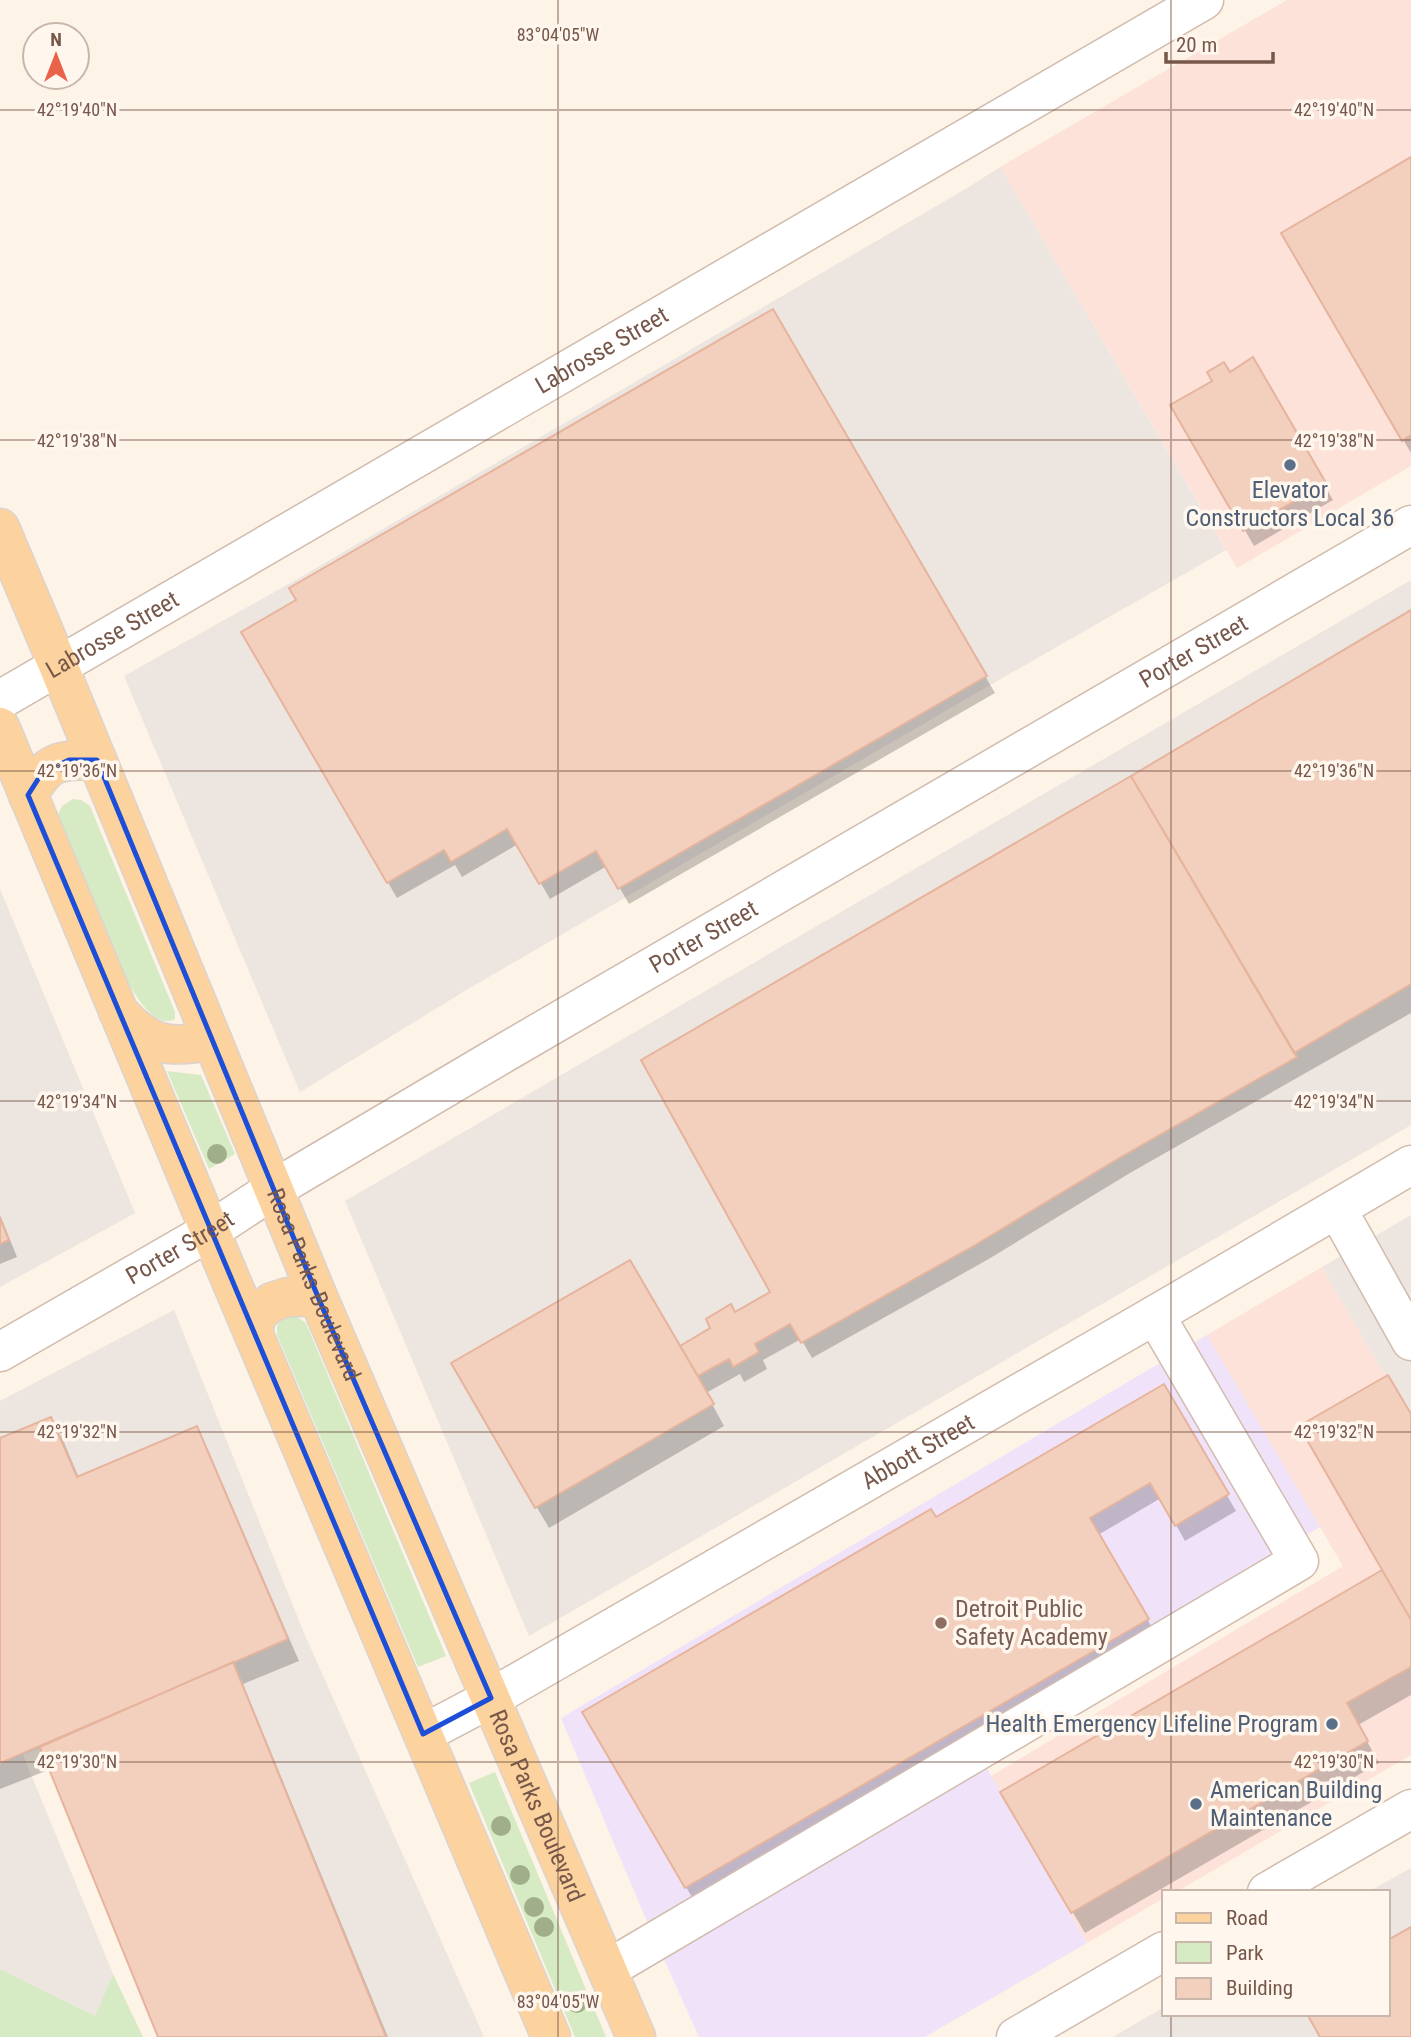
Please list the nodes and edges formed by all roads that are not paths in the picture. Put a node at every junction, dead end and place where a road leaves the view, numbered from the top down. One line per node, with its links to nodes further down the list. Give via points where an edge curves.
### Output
1 (1204, 0): 5 (street, Labrosse Street)
2 (1411, 524): 13 (street, Porter Street)
3 (0, 528): 4 (main road, Rosa Parks Boulevard)
4 (11, 592): 5 (main road, Rosa Parks Boulevard)
5 (58, 665): 6 (street, Labrosse Street); 8 (main road, Rosa Parks Boulevard)
6 (0, 700)
7 (0, 727): 9 (main road)
8 (97, 760): 9 (main road, via 54,764); 11 (main road, Rosa Parks Boulevard)
9 (28, 795): 10 (main road)
10 (117, 1009): 11 (main road, via 134,1029 152,1039 187,1046); 15 (main road)
11 (212, 1040): 13 (main road, Rosa Parks Boulevard)
12 (1411, 1165): 14 (street, Abbott Street)
13 (274, 1189): 15 (street, Porter Street); 16 (main road, Rosa Parks Boulevard)
14 (1337, 1209): 17 (street, Abbott Street); 19 (street)
15 (210, 1231): 18 (main road); 20 (street, Porter Street)
16 (317, 1297): 18 (main road, via 272,1302 257,1314); 21 (main road, Rosa Parks Boulevard)
17 (1155, 1315): 21 (street, Abbott Street); 26 (street, via 1299,1561)
18 (253, 1332): 22 (main road)
19 (1411, 1341)
20 (0, 1352)
21 (491, 1698): 22 (street, Abbott Street); 26 (main road, Rosa Parks Boulevard)
22 (423, 1734): 27 (main road)
23 (1411, 1809): 24 (street)
24 (1270, 1890)
25 (1162, 1952): 29 (street)
26 (607, 1969): 28 (main road, Rosa Parks Boulevard)
27 (551, 2037)
28 (636, 2037)
29 (1016, 2037)

